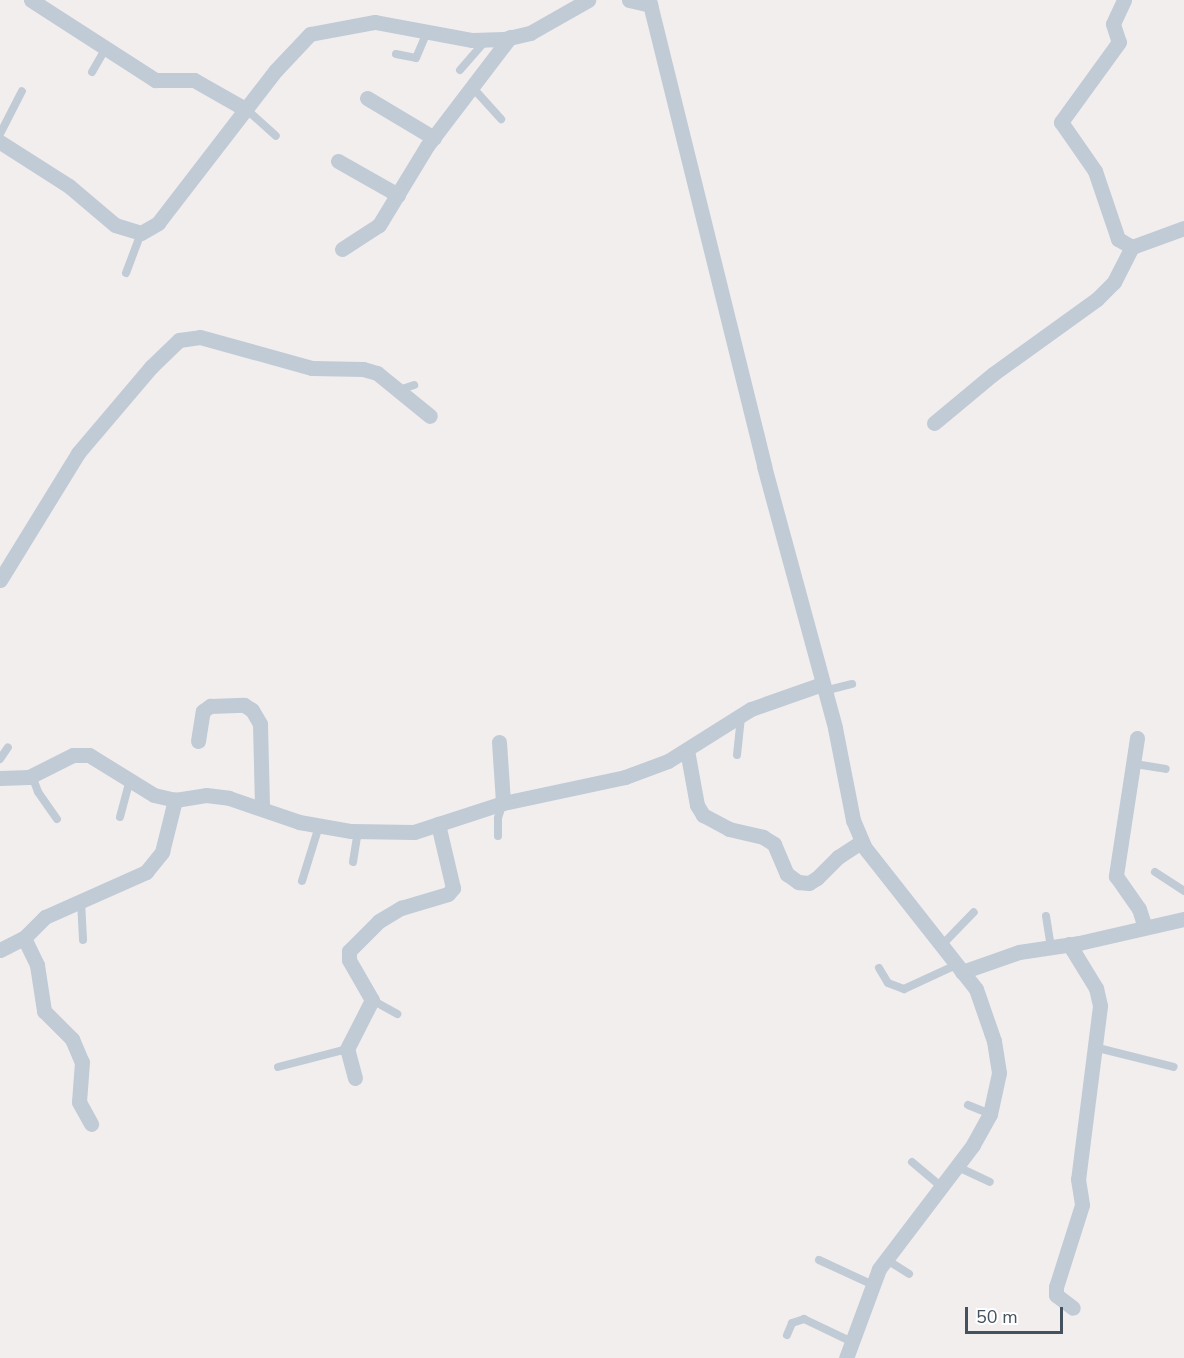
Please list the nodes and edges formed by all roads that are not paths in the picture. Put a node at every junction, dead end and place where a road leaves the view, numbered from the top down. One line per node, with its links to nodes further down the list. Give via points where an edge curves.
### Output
1 (31, 0): 9 (street)
2 (588, 0): 7 (street, via 530,33)
3 (629, 0): 5 (street)
4 (1124, 0): 26 (street, via 1113,24 1119,42 1062,122 1095,171 1118,239)
5 (649, 2): 35 (street)
6 (428, 30): 8 (street); 10 (lane, via 416,58); 16 (street, via 375,22 310,34)
7 (510, 38): 8 (street); 13 (street)
8 (485, 40): 11 (lane)
9 (106, 48): 12 (lane); 16 (street, via 155,80 194,80)
10 (396, 54)
11 (460, 70)
12 (92, 72)
13 (473, 88): 17 (lane); 20 (street)
14 (22, 91): 18 (lane)
15 (367, 98): 20 (street)
16 (245, 109): 19 (lane); 25 (street, via 158,223)
17 (501, 119)
18 (0, 134)
19 (276, 136)
20 (434, 138): 23 (street)
21 (0, 141): 25 (street, via 69,186 115,225)
22 (338, 161): 23 (street)
23 (398, 195): 27 (street, via 379,225)
24 (1184, 228): 26 (street)
25 (141, 233): 28 (lane)
26 (1132, 247): 32 (street, via 1114,282 1097,299 993,374)
27 (342, 249)
28 (126, 273)
29 (414, 385): 30 (lane)
30 (398, 390): 31 (street); 33 (street, via 377,373 363,369 312,368 200,337 179,340 78,453)
31 (430, 416)
32 (934, 423)
33 (0, 580)
34 (852, 684): 35 (lane)
35 (823, 687): 36 (street); 58 (street, via 852,820)
36 (741, 716): 41 (street); 42 (lane)
37 (1137, 738): 44 (street)
38 (198, 741): 51 (street, via 203,711 210,706 244,705 252,710 260,724)
39 (499, 742): 50 (street)
40 (8, 747): 43 (lane)
41 (687, 750): 50 (street, via 625,777); 58 (street, via 697,805 703,815 729,829 763,837 774,844 788,874 798,882 808,883 817,878 838,856)
42 (737, 755)
43 (0, 759)
44 (1135, 764): 45 (lane); 67 (street, via 1116,876 1139,909)
45 (1166, 769)
46 (32, 776): 47 (street); 48 (street, via 73,755 89,755); 53 (lane)
47 (0, 778)
48 (131, 779): 49 (street, via 154,795); 52 (lane)
49 (175, 800): 51 (street, via 206,795); 63 (street, via 157,861 128,881)
50 (504, 803): 54 (street); 57 (lane, via 498,818)
51 (262, 808): 55 (street)
52 (120, 817)
53 (57, 819)
54 (438, 825): 56 (street, via 414,832); 76 (street, via 453,888 448,894 401,908 379,921 349,951 349,960)
55 (319, 826): 56 (street); 61 (lane)
56 (358, 832): 59 (lane)
57 (498, 836)
58 (863, 845): 71 (street)
59 (353, 862)
60 (1155, 872): 62 (lane)
61 (302, 881)
62 (1184, 891)
63 (81, 901): 68 (street, via 45,917); 69 (lane)
64 (974, 912): 71 (lane)
65 (1046, 916): 72 (lane)
66 (1184, 919): 67 (street)
67 (1145, 927): 70 (street)
68 (24, 938): 73 (street); 85 (street, via 37,965 44,1011 72,1039 82,1062 79,1102)
69 (83, 940)
70 (1069, 944): 72 (street); 78 (street, via 1100,997)
71 (941, 946): 75 (street)
72 (1051, 947): 75 (street)
73 (0, 950)
74 (879, 968): 75 (lane, via 888,984 904,989)
75 (959, 968): 84 (street, via 976,989 994,1041 999,1073)
76 (372, 1000): 77 (lane); 79 (street)
77 (397, 1014)
78 (1094, 1047): 81 (lane); 94 (street, via 1078,1179 1082,1205 1056,1287 1060,1300)
79 (347, 1049): 80 (lane); 82 (street)
80 (278, 1067)
81 (1174, 1067)
82 (355, 1078)
83 (968, 1105): 84 (lane)
84 (990, 1114): 87 (street)
85 (92, 1124)
86 (912, 1162): 89 (lane)
87 (958, 1167): 88 (lane); 89 (street)
88 (990, 1182)
89 (943, 1188): 91 (street)
90 (819, 1260): 93 (lane)
91 (886, 1260): 92 (lane); 93 (street)
92 (909, 1274)
93 (873, 1285): 96 (street)
94 (1073, 1308)
95 (787, 1335): 96 (lane, via 792,1323 804,1319)
96 (852, 1342): 97 (street)
97 (846, 1358)

